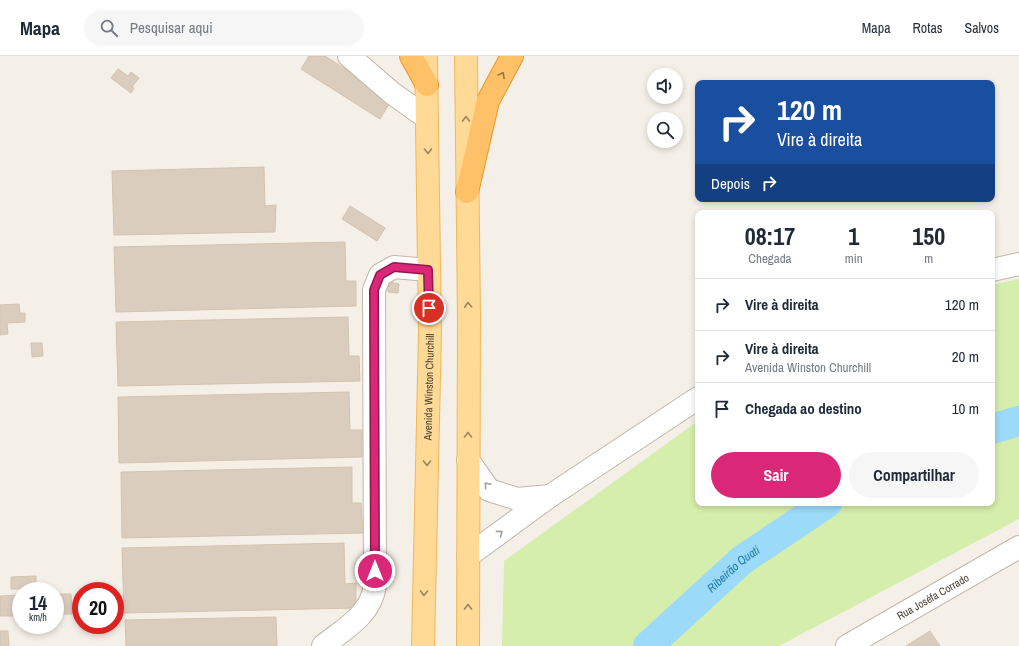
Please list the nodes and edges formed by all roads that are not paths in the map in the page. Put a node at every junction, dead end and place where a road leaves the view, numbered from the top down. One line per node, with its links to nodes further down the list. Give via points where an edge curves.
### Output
1 (349, 56): 7 (street, via 392,93)
2 (411, 56): 6 (highway)
3 (426, 56): 6 (main road, Avenida Winston Churchill)
4 (466, 56): 8 (main road, one-way to 4)
5 (512, 56): 8 (highway, one-way to 5, via 488,101)
6 (427, 85): 7 (main road, Avenida Winston Churchill)
7 (427, 118): 11 (main road, Avenida Winston Churchill, one-way to 11)
8 (467, 192): 13 (main road, one-way to 8)
9 (1019, 264): 10 (street)
10 (995, 269)
11 (428, 270): 17 (street, via 394,267 380,275 374,290 375,586 373,599 366,612); 18 (main road, Avenida Winston Churchill, one-way to 18, via 430,332)
12 (695, 400): 14 (street)
13 (468, 460): 14 (street, one-way to 13, via 517,498 489,490); 16 (main road)
14 (550, 496): 16 (street, one-way to 14)
15 (1019, 547): 20 (street, Rua Joséfa Corrado)
16 (468, 556): 19 (main road, one-way to 16)
17 (323, 646)
18 (423, 646)
19 (468, 646)
20 (847, 646)

